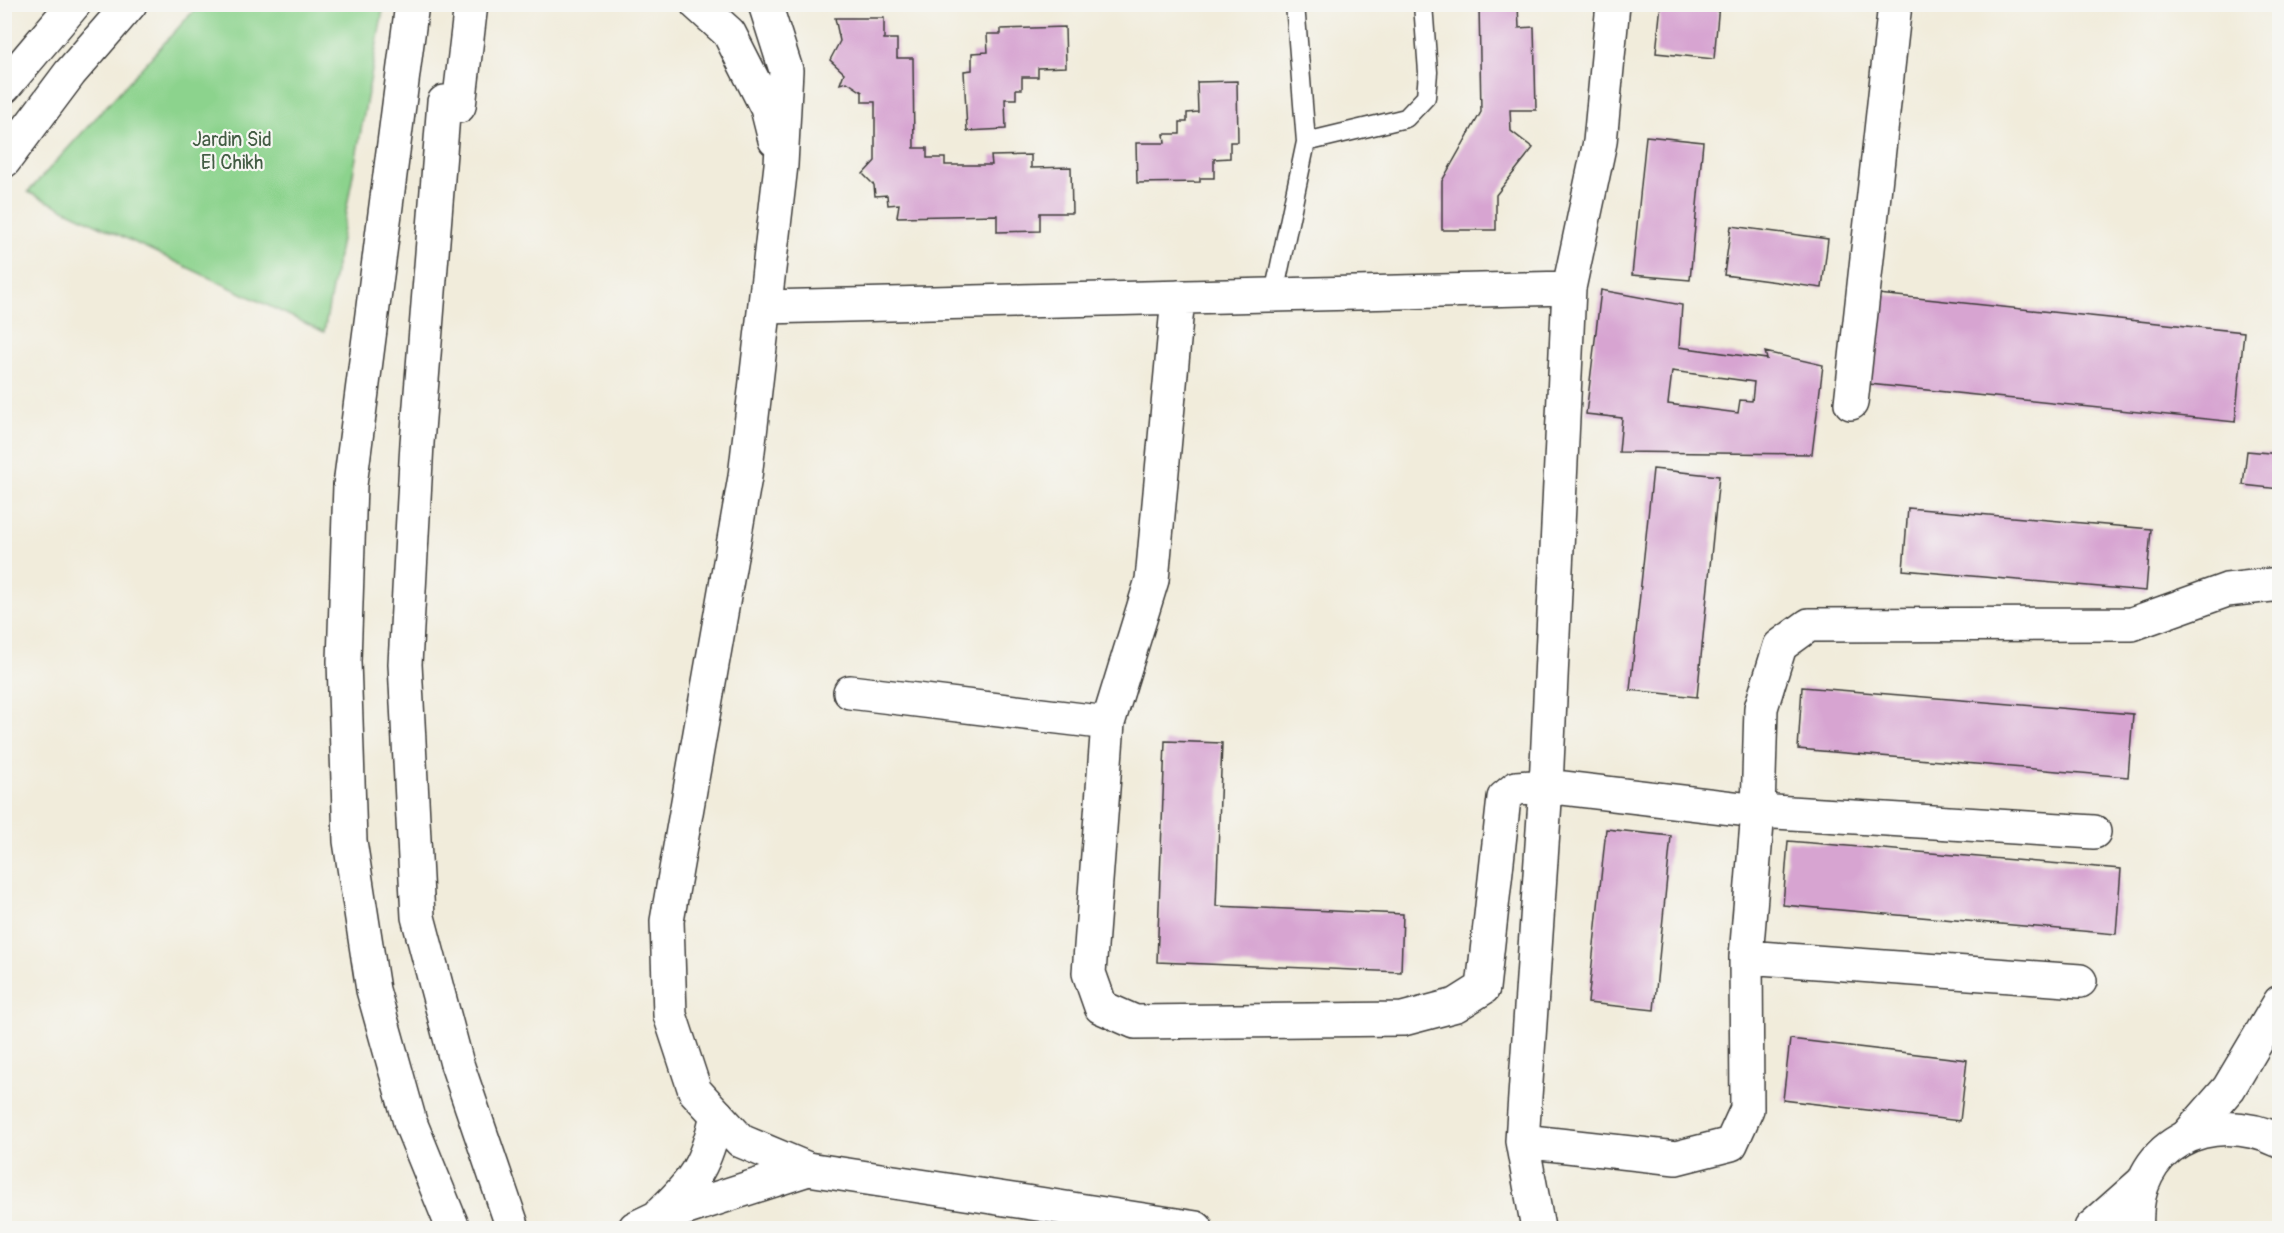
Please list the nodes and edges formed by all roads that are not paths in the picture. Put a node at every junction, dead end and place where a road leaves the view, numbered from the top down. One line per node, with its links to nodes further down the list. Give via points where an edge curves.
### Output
1 (74, 4): 11 (street)
2 (129, 4): 13 (street, via 70,73)
3 (412, 4): 36 (street, via 350,485 344,661 350,841 373,990 410,1122)
4 (471, 4): 37 (street, via 459,106 444,102 417,443 405,664 418,917 458,1064)
5 (697, 4): 14 (street, via 729,33 767,108)
6 (765, 4): 14 (street, via 786,70)
7 (1295, 4): 12 (lane)
8 (1423, 4): 12 (lane, via 1426,97 1406,118)
9 (1613, 4): 15 (street, via 1600,141)
10 (1894, 4): 19 (street)
11 (4, 87)
12 (1306, 142): 16 (lane)
13 (4, 161)
14 (782, 165): 18 (street)
15 (1569, 288): 16 (street); 23 (street)
16 (1274, 294): 17 (street)
17 (1178, 297): 18 (street); 22 (street, via 1152,580)
18 (765, 308): 29 (street, via 745,477 667,921 670,1015 695,1091)
19 (1851, 403)
20 (2280, 584): 24 (street, via 2227,590 2132,624 1809,625 1780,646 1761,708)
21 (850, 692): 22 (street)
22 (1108, 723): 23 (street, via 1089,973 1101,1007 1136,1022 1403,1019 1456,1005 1483,988 1504,798 1516,788)
23 (1546, 786): 24 (street); 31 (street)
24 (1758, 812): 25 (street); 26 (street)
25 (2094, 832)
26 (1746, 957): 27 (street); 31 (street, via 1747,1109 1731,1144 1676,1158)
27 (2080, 981)
28 (2280, 1002): 30 (street, via 2229,1088)
29 (717, 1115): 33 (street, via 741,1140); 35 (street, via 710,1148 690,1185)
30 (2187, 1136): 32 (street, via 2217,1127 2249,1128); 34 (street, via 2162,1155)
31 (1522, 1141): 39 (street)
32 (2280, 1141)
33 (808, 1169): 35 (street); 38 (street)
34 (2144, 1181): 40 (street); 41 (street, via 2136,1211)
35 (645, 1223)
36 (453, 1228)
37 (513, 1228)
38 (1196, 1228)
39 (1538, 1228)
40 (2091, 1228)
41 (2137, 1228)

